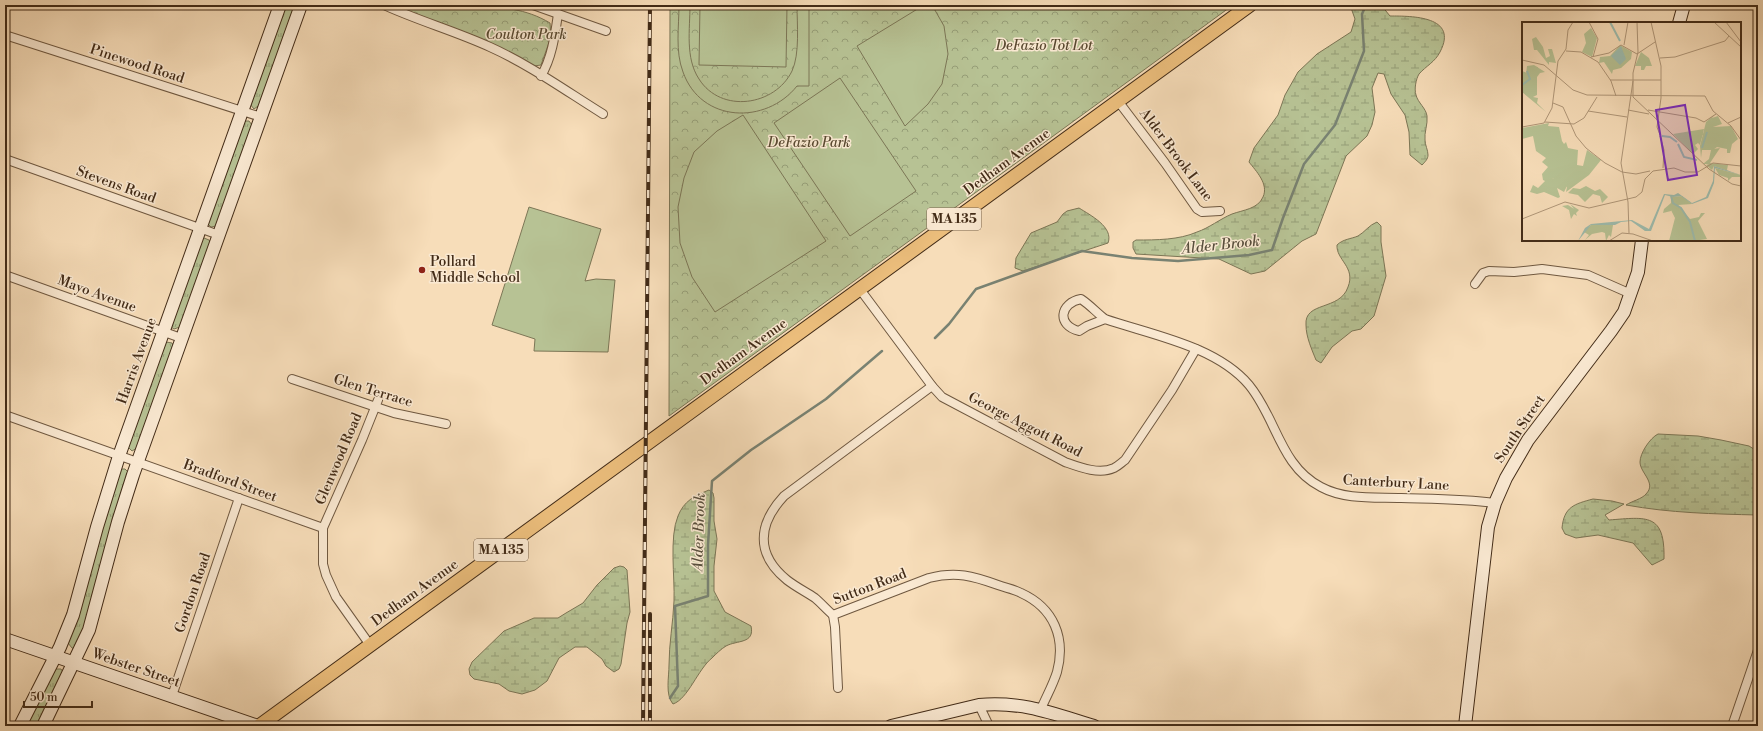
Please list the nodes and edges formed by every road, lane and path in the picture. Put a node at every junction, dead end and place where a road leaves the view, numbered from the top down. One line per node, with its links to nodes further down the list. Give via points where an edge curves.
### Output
1 (280, 5): 13 (street, Harris Avenue)
2 (301, 5): 15 (street)
3 (384, 5): 11 (street, via 491,47)
4 (533, 5): 7 (street)
5 (1250, 5): 12 (main road, Dedham Avenue / MA 135)
6 (1684, 5): 8 (street)
7 (558, 14): 9 (street); 11 (street, via 552,46)
8 (1679, 22)
9 (606, 31)
10 (5, 35): 13 (street, Pinewood Road)
11 (541, 76): 14 (street)
12 (1118, 101): 17 (street, Alder Brook Lane, via 1199,211); 23 (main road, Dedham Avenue / MA 135)
13 (242, 111): 15 (street, Pinewood Road); 18 (street, Harris Avenue)
14 (603, 114)
15 (261, 117): 19 (street)
16 (5, 159): 18 (street, Stevens Road)
17 (1220, 211)
18 (200, 228): 19 (street, Stevens Road); 26 (street, Harris Avenue)
19 (219, 235): 27 (street)
20 (1642, 241): 24 (street, South Street, via 1638,272)
21 (5, 275): 26 (street, Mayo Avenue)
22 (1475, 284): 24 (street, via 1483,273 1489,271 1542,269 1588,275)
23 (859, 288): 30 (street, George Aggott Road); 41 (main road, Dedham Avenue / MA 135)
24 (1631, 294): 37 (street, South Street, via 1624,312 1611,331 1528,440)
25 (1105, 319): 25 (street, Canterbury Lane, via 1081,299 1074,300 1063,314 1064,323 1070,329 1078,331); 28 (street, Canterbury Lane)
26 (163, 332): 27 (street, Mayo Avenue); 34 (street, Harris Avenue)
27 (181, 338): 35 (street)
28 (1196, 349): 30 (street, George Aggott Road, via 1129,455 1114,468 1100,470 1085,469 1065,462 948,400); 37 (street, Canterbury Lane, via 1228,367 1248,384 1263,404 1290,461 1304,477 1322,488 1343,495)
29 (292, 379): 31 (street, Glen Terrace)
30 (932, 386): 39 (street, Sutton Road, via 784,496 768,517 764,538 765,549 776,570 816,599)
31 (377, 403): 33 (street, Glen Terrace, via 394,412); 38 (street, Glenwood Road)
32 (5, 415): 34 (street, Bradford Street)
33 (446, 424)
34 (119, 456): 35 (street, Bradford Street); 43 (street, Harris Avenue, via 76,606)
35 (137, 462): 36 (street, Bradford Street); 44 (street, via 92,622)
36 (239, 498): 38 (street, Bradford Street); 46 (street, Gordon Road)
37 (1495, 503): 55 (street, South Street, via 1488,527)
38 (323, 528): 41 (street, via 323,564 326,575 336,597)
39 (833, 615): 45 (street); 48 (street, Sutton Road, via 942,574 973,576 1022,593 1051,616 1057,629 1060,647 1057,672)
40 (5, 639): 43 (street, Webster Street)
41 (370, 645): 51 (main road, Dedham Avenue / MA 135)
42 (1758, 650): 56 (street)
43 (55, 656): 44 (street, Webster Street); 49 (street, Harris Avenue)
44 (74, 662): 46 (street, Webster Street); 50 (street)
45 (838, 688)
46 (172, 696): 51 (street, Webster Street)
47 (979, 705): 48 (street, via 1016,704); 52 (street); 53 (street)
48 (1041, 709): 54 (street)
49 (20, 726)
50 (43, 726)
51 (258, 726)
52 (891, 726)
53 (989, 726)
54 (1094, 726)
55 (1464, 726)
56 (1732, 726)

